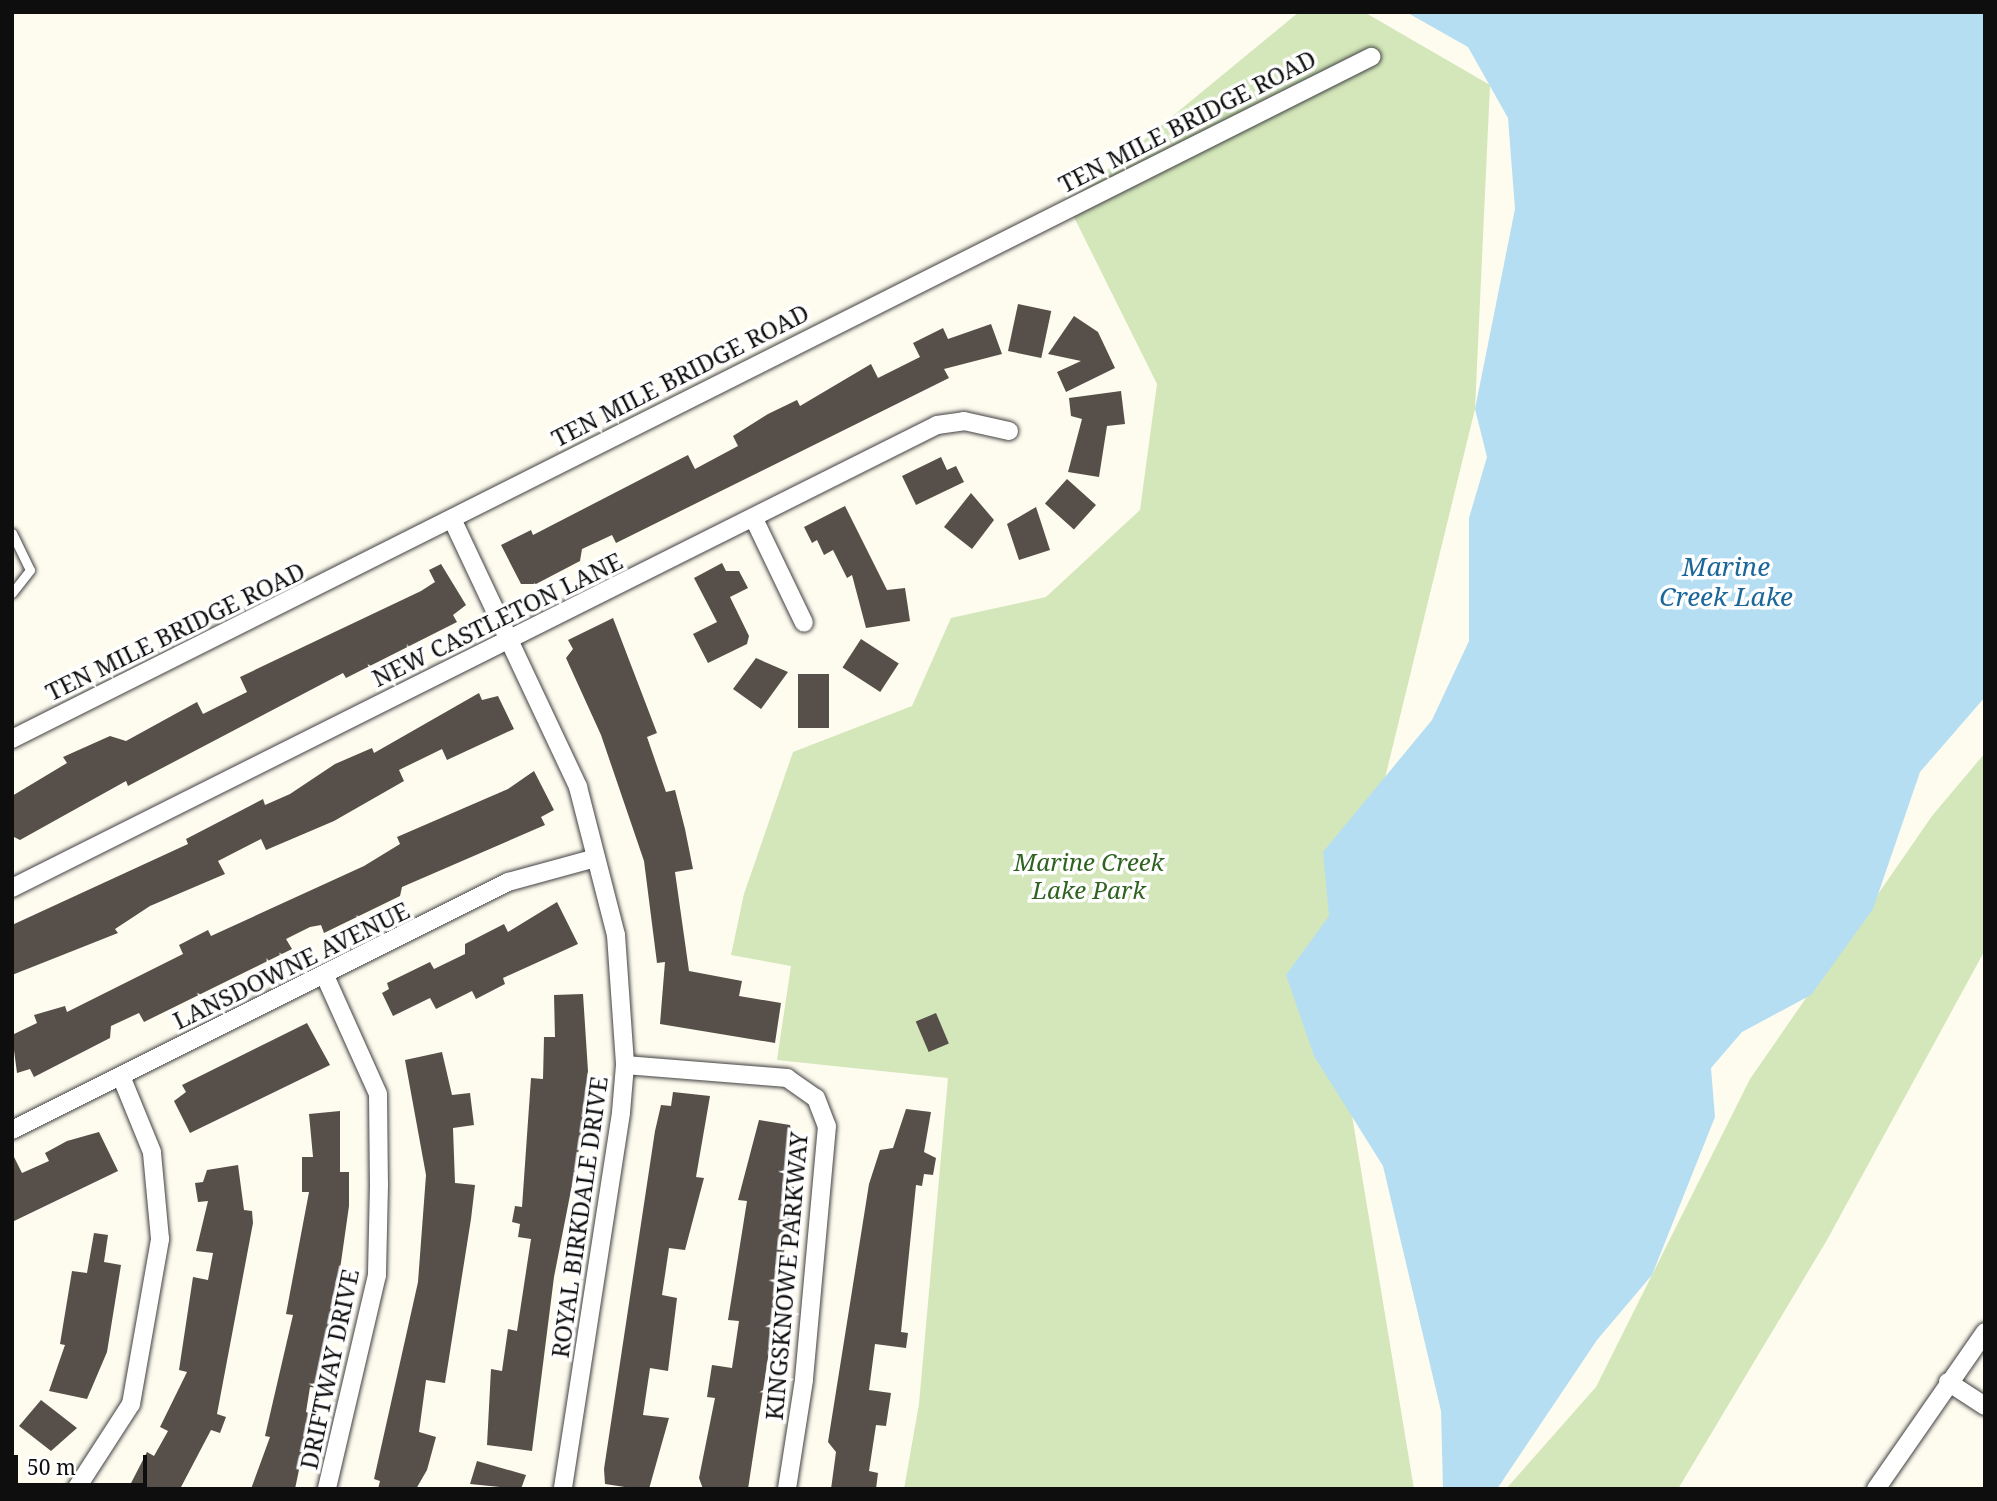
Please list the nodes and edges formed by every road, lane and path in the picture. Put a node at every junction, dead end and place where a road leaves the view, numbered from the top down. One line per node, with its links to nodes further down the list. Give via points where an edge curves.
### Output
1 (1371, 57): 4 (street, TEN MILE BRIDGE ROAD, via 638,420)
2 (1009, 431): 3 (street, NEW CASTLETON LANE, via 964,421 937,425)
3 (754, 519): 7 (street); 8 (street, NEW CASTLETON LANE)
4 (453, 521): 8 (street, ROYAL BIRKDALE DRIVE); 9 (street, TEN MILE BRIDGE ROAD)
5 (12, 533): 6 (lane, via 30,570)
6 (12, 593)
7 (804, 623)
8 (513, 639): 10 (street, ROYAL BIRKDALE DRIVE, via 578,787); 11 (street, NEW CASTLETON LANE)
9 (12, 738)
10 (596, 858): 12 (street, LANSDOWNE AVENUE, via 508,882); 13 (street, ROYAL BIRKDALE DRIVE, via 616,935)
11 (12, 888)
12 (325, 976): 14 (street, LANSDOWNE AVENUE); 20 (street, DRIFTWAY DRIVE, via 378,1094 380,1185 377,1275)
13 (625, 1065): 21 (street, ROYAL BIRKDALE DRIVE); 22 (street, KINGSKNOWE PARKWAY, via 787,1078 816,1098 827,1126 804,1380)
14 (121, 1076): 15 (street, LANSDOWNE AVENUE); 19 (street, via 152,1152 160,1239 131,1404)
15 (12, 1130)
16 (1985, 1332): 17 (street)
17 (1948, 1382): 18 (street); 23 (street)
18 (1985, 1406)
19 (76, 1489)
20 (327, 1489)
21 (563, 1489)
22 (787, 1489)
23 (1876, 1489)

